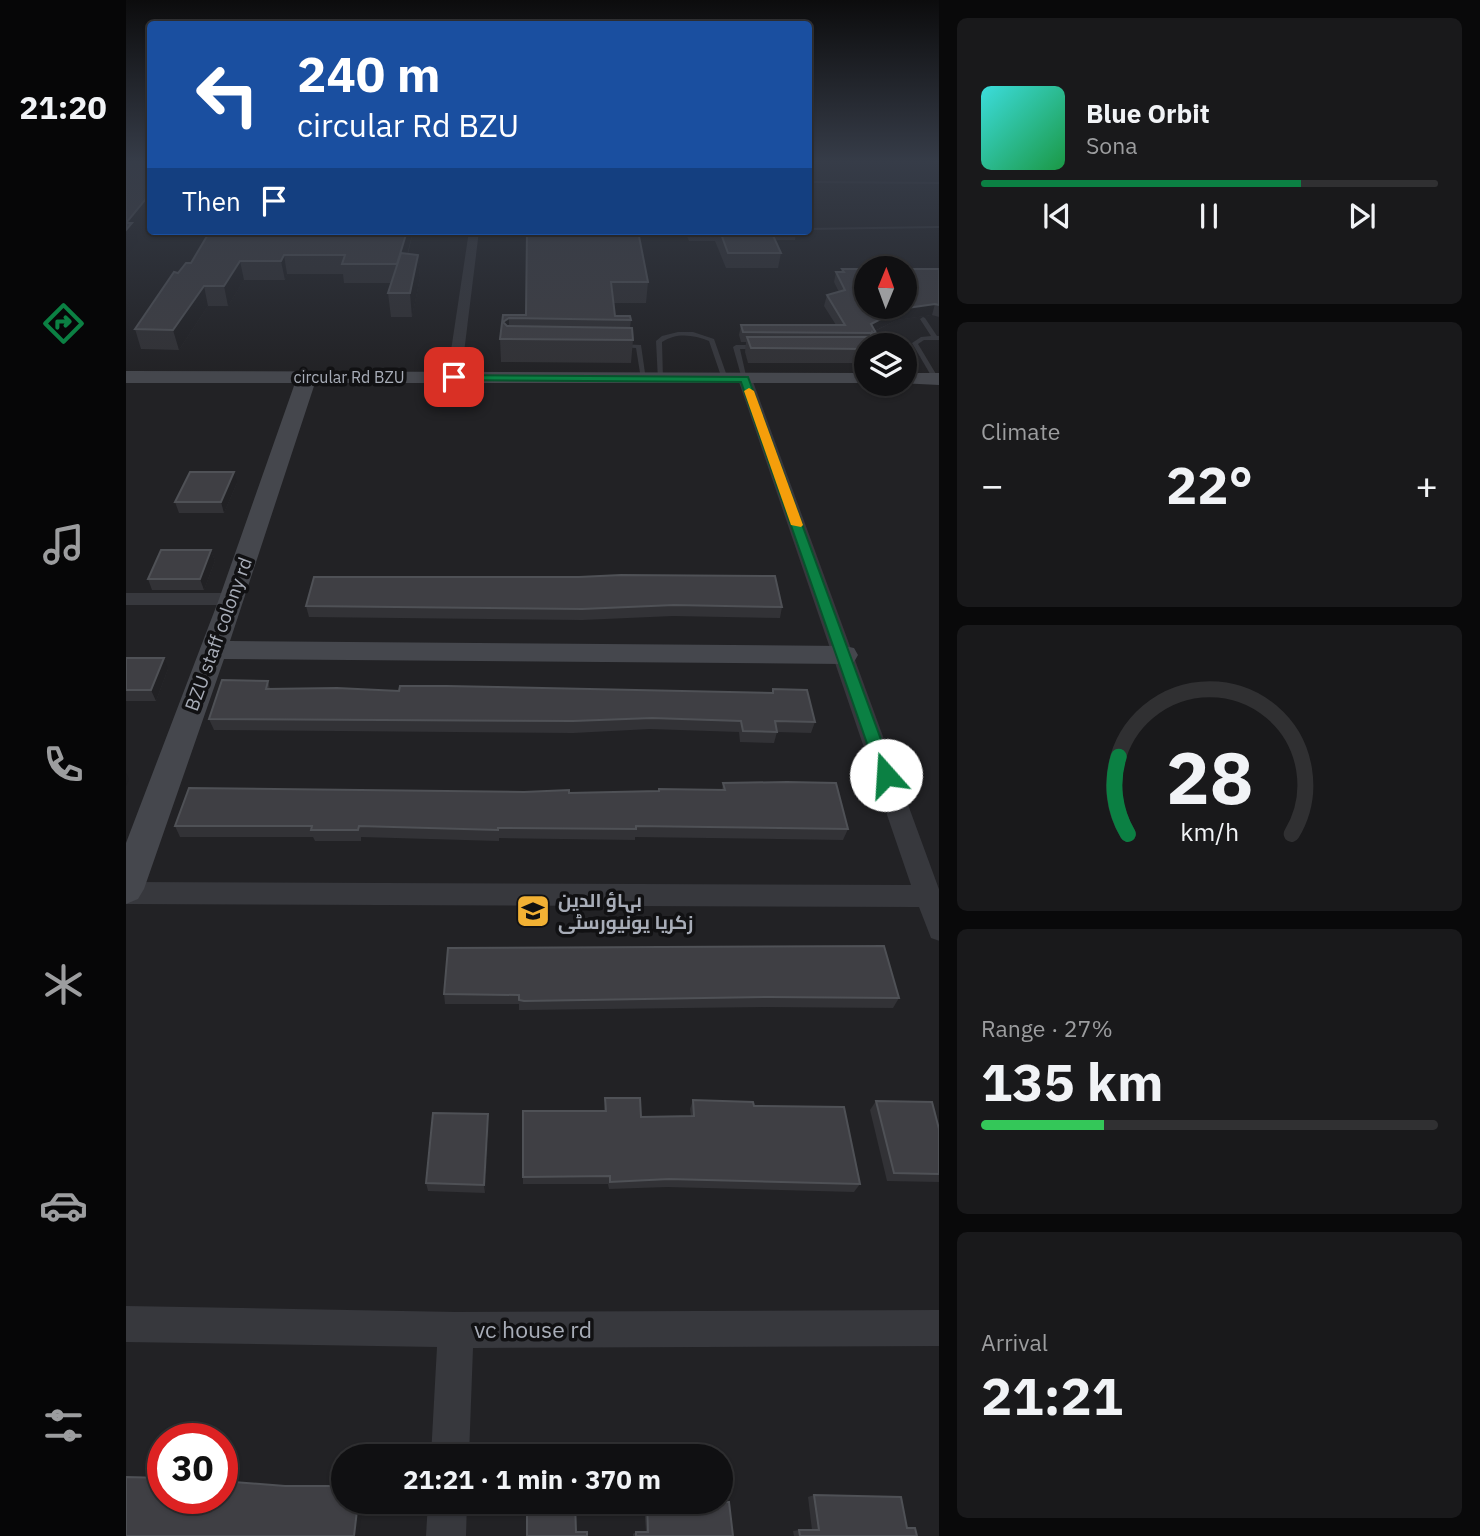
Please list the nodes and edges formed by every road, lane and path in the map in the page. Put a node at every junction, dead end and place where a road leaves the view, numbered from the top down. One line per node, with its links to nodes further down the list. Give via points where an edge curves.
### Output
1 (473, 235): 8 (street)
2 (923, 319): 3 (lane)
3 (937, 338): 13 (lane, via 915,343)
4 (613, 346): 9 (lane, via 639,346)
5 (762, 347): 10 (lane, via 736,347)
6 (126, 377): 7 (street, circular Rd BZU)
7 (307, 377): 8 (street, circular Rd BZU); 15 (street, BZU staff colony rd)
8 (454, 377): 9 (street, circular Rd BZU)
9 (652, 379): 10 (street, circular Rd BZU); 10 (lane, via 659,341 669,335 695,334 712,340)
10 (735, 379): 11 (street, circular Rd BZU); 17 (street)
11 (854, 379)
12 (917, 379): 13 (street)
13 (938, 379)
14 (126, 599): 15 (street)
15 (232, 599): 16 (street, BZU staff colony rd)
16 (213, 650): 17 (street); 18 (street, BZU staff colony rd)
17 (844, 655): 19 (street)
18 (126, 891): 19 (street)
19 (928, 896): 20 (street)
20 (939, 930)
21 (126, 1324): 23 (street, vc house rd)
22 (939, 1328): 23 (street, vc house rd)
23 (456, 1330): 24 (street)
24 (451, 1444)
25 (447, 1514): 26 (street)
26 (446, 1536)

